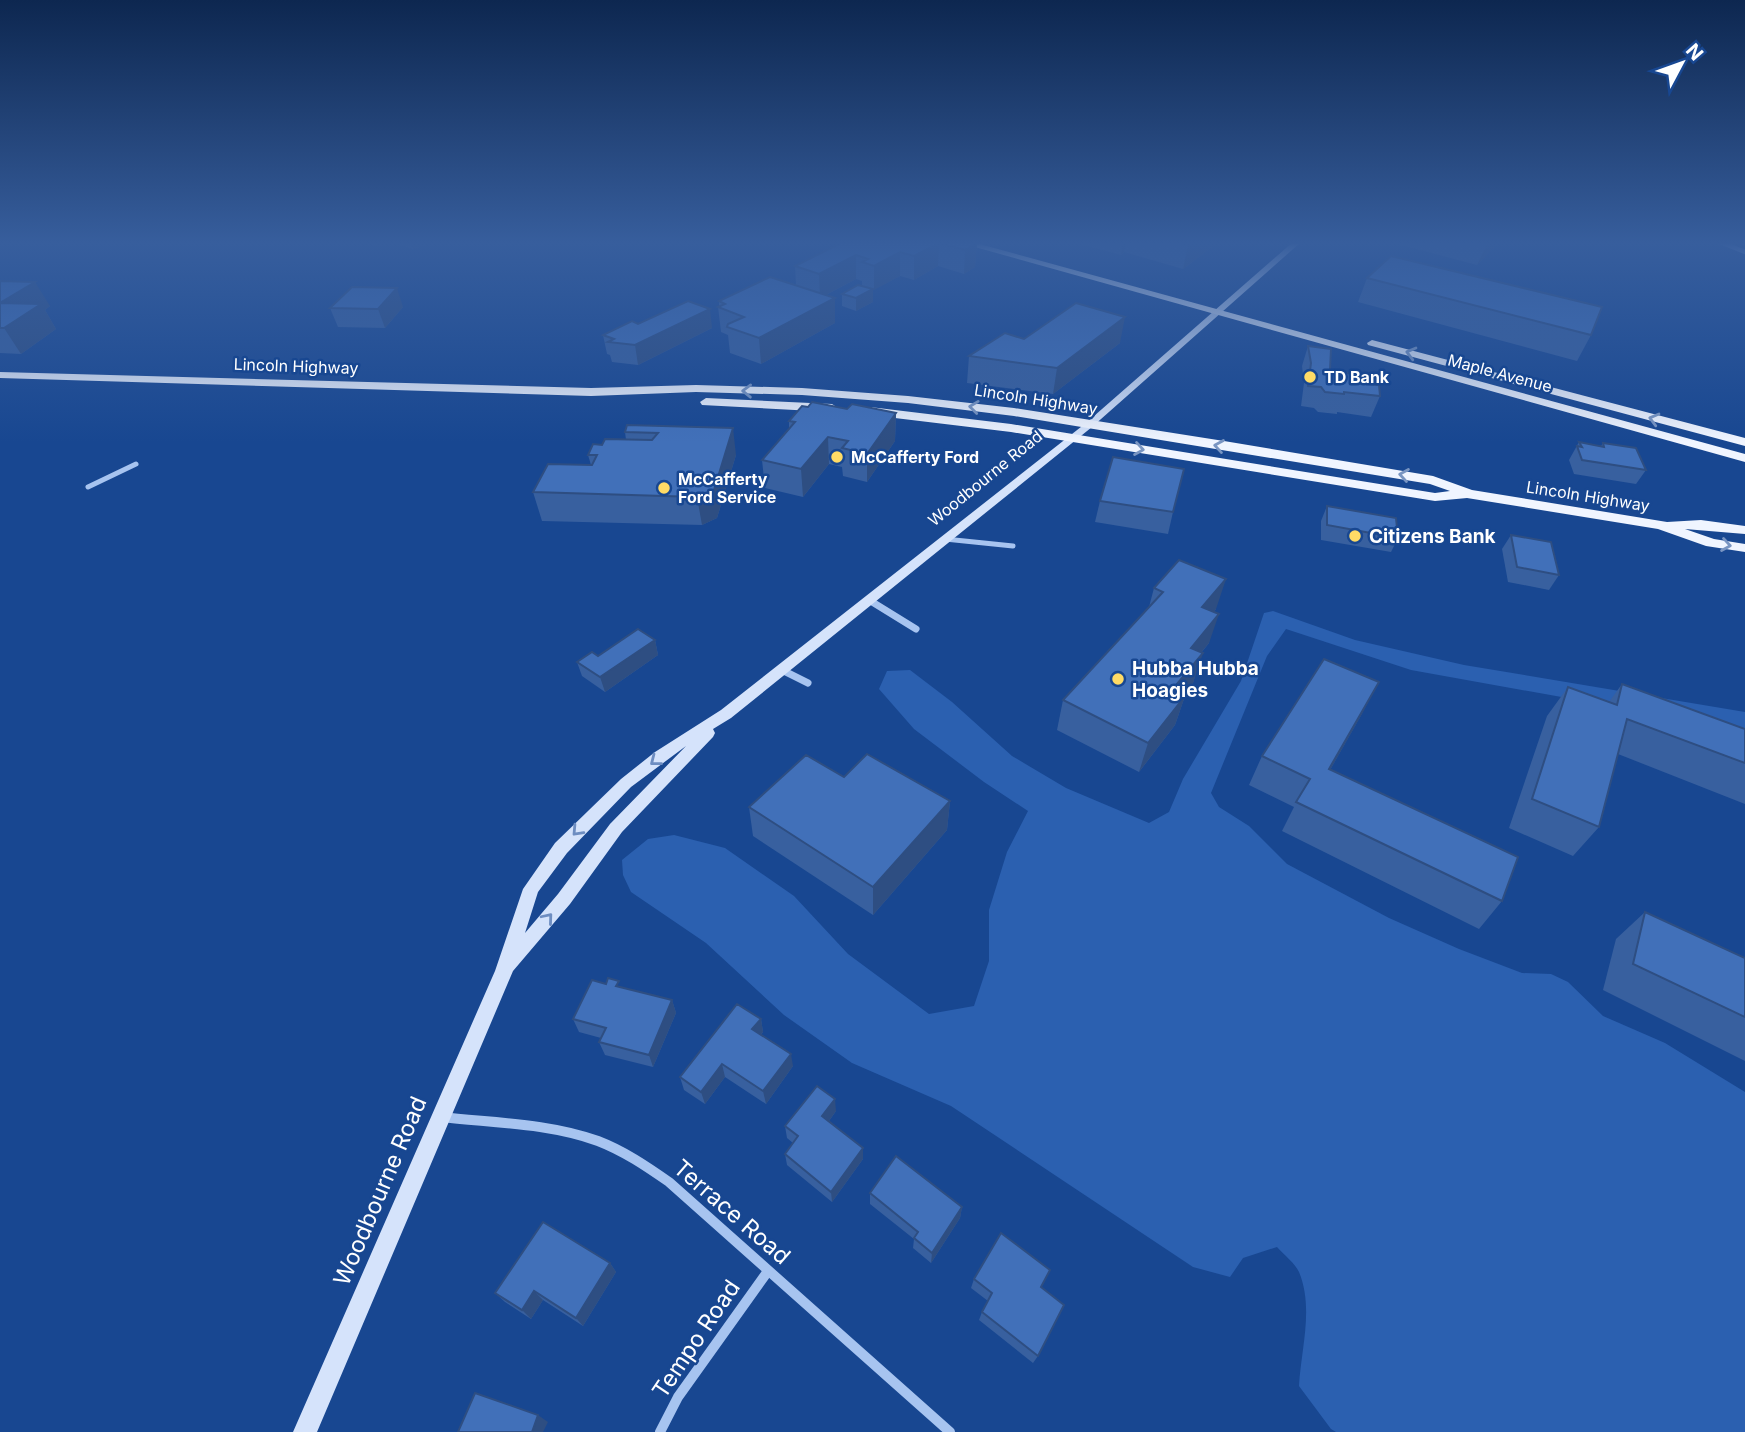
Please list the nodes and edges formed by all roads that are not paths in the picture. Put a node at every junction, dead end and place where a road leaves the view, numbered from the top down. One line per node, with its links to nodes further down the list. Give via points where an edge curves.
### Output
1 (1201, 309): 4 (main road, Maple Avenue)
2 (1223, 309): 4 (main road, Woodbourne Road)
3 (1245, 309): 9 (main road, Maple Avenue, one-way to 3)
4 (1219, 314): 7 (main road, Woodbourne Road); 8 (main road, Maple Avenue)
5 (0, 375): 6 (main road, Lincoln Highway)
6 (591, 392): 7 (main road, Lincoln Highway, one-way to 6, via 856,395 641,388); 10 (main road, Lincoln Highway, via 636,399 898,413)
7 (1090, 425): 10 (main road, Woodbourne Road); 15 (main road, Lincoln Highway, one-way to 7, via 1433,480)
8 (1651, 432): 9 (main road); 12 (main road, Maple Avenue)
9 (1720, 436): 11 (main road, Maple Avenue)
10 (1072, 438): 15 (main road, Lincoln Highway, one-way to 15, via 1435,497); 18 (main road, Woodbourne Road)
11 (1745, 442)
12 (1745, 458)
13 (136, 464): 14 (street)
14 (88, 487)
15 (1469, 494): 16 (main road, Lincoln Highway)
16 (1661, 525): 17 (main road, Lincoln Highway); 20 (main road, Lincoln Highway, one-way to 20)
17 (1745, 530)
18 (944, 539): 19 (street); 21 (main road, Woodbourne Road)
19 (1013, 546)
20 (1745, 548)
21 (869, 600): 22 (street); 23 (main road, Woodbourne Road)
22 (916, 629)
23 (782, 670): 24 (street); 25 (main road, Woodbourne Road)
24 (808, 683)
25 (726, 714): 26 (main road, Woodbourne Road, one-way to 25, via 616,828); 26 (main road, Woodbourne Road, one-way to 26, via 626,783 561,848 531,889)
26 (504, 971): 27 (main road, Woodbourne Road)
27 (441, 1117): 28 (street, Terrace Road, via 555,1131 617,1149 669,1182); 29 (main road, Woodbourne Road)
28 (768, 1271): 30 (street, Tempo Road, via 678,1397); 31 (street, Terrace Road)
29 (305, 1432)
30 (660, 1432)
31 (950, 1432)

